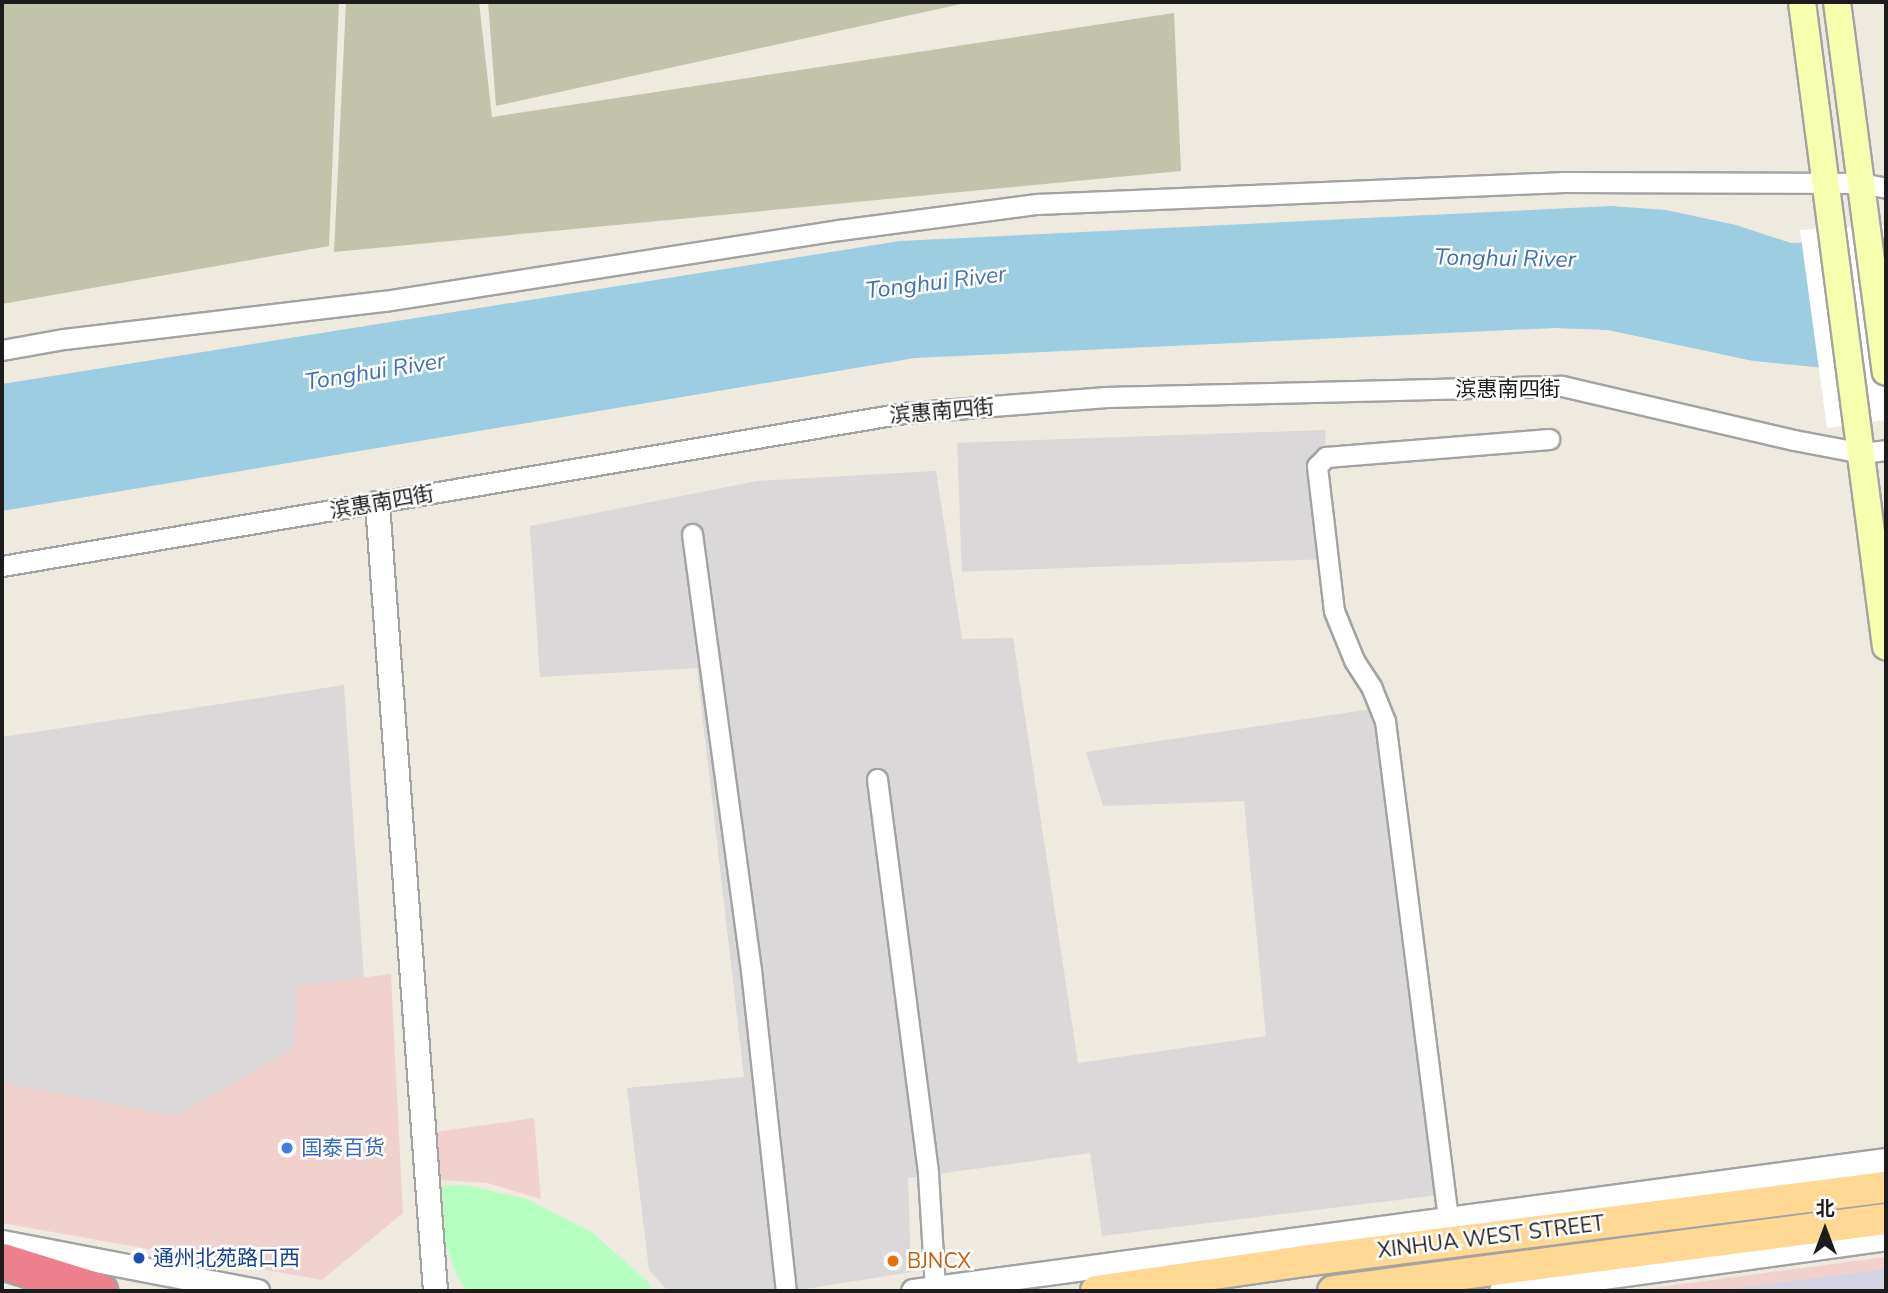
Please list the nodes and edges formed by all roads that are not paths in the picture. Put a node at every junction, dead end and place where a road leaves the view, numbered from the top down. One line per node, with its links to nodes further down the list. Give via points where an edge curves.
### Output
1 (1802, 2): 3 (main road)
2 (1837, 2): 4 (main road)
3 (1825, 185): 4 (street); 5 (street, via 1564,182 1037,204 385,301); 8 (main road, via 1860,424)
4 (1874, 185): 6 (main road, via 1866,227)
5 (2, 350)
6 (1886, 372)
7 (1549, 439): 17 (street, via 1326,457 1317,466 1334,611 1385,721)
8 (1874, 452): 9 (street, 滨惠南四街, via 1794,440 1562,386 1106,397 904,413); 12 (main road)
9 (377, 503): 11 (street, 滨惠南四街); 26 (street)
10 (692, 534): 27 (street, via 751,970)
11 (2, 566)
12 (1886, 646)
13 (877, 779): 22 (street, via 928,1174)
14 (1886, 1160): 17 (street)
15 (1886, 1187): 17 (main road, XINHUA WEST STREET)
16 (1886, 1219): 29 (main road, XINHUA WEST STREET)
17 (1450, 1230): 22 (street); 28 (main road, XINHUA WEST STREET)
18 (1886, 1238): 30 (street)
19 (2, 1242): 25 (street)
20 (2, 1261): 24 (highway)
21 (2, 1286): 23 (highway)
22 (924, 1290)
23 (34, 1291)
24 (99, 1291)
25 (257, 1291)
26 (435, 1291)
27 (786, 1291)
28 (1096, 1291)
29 (1333, 1291)
30 (1501, 1291)

